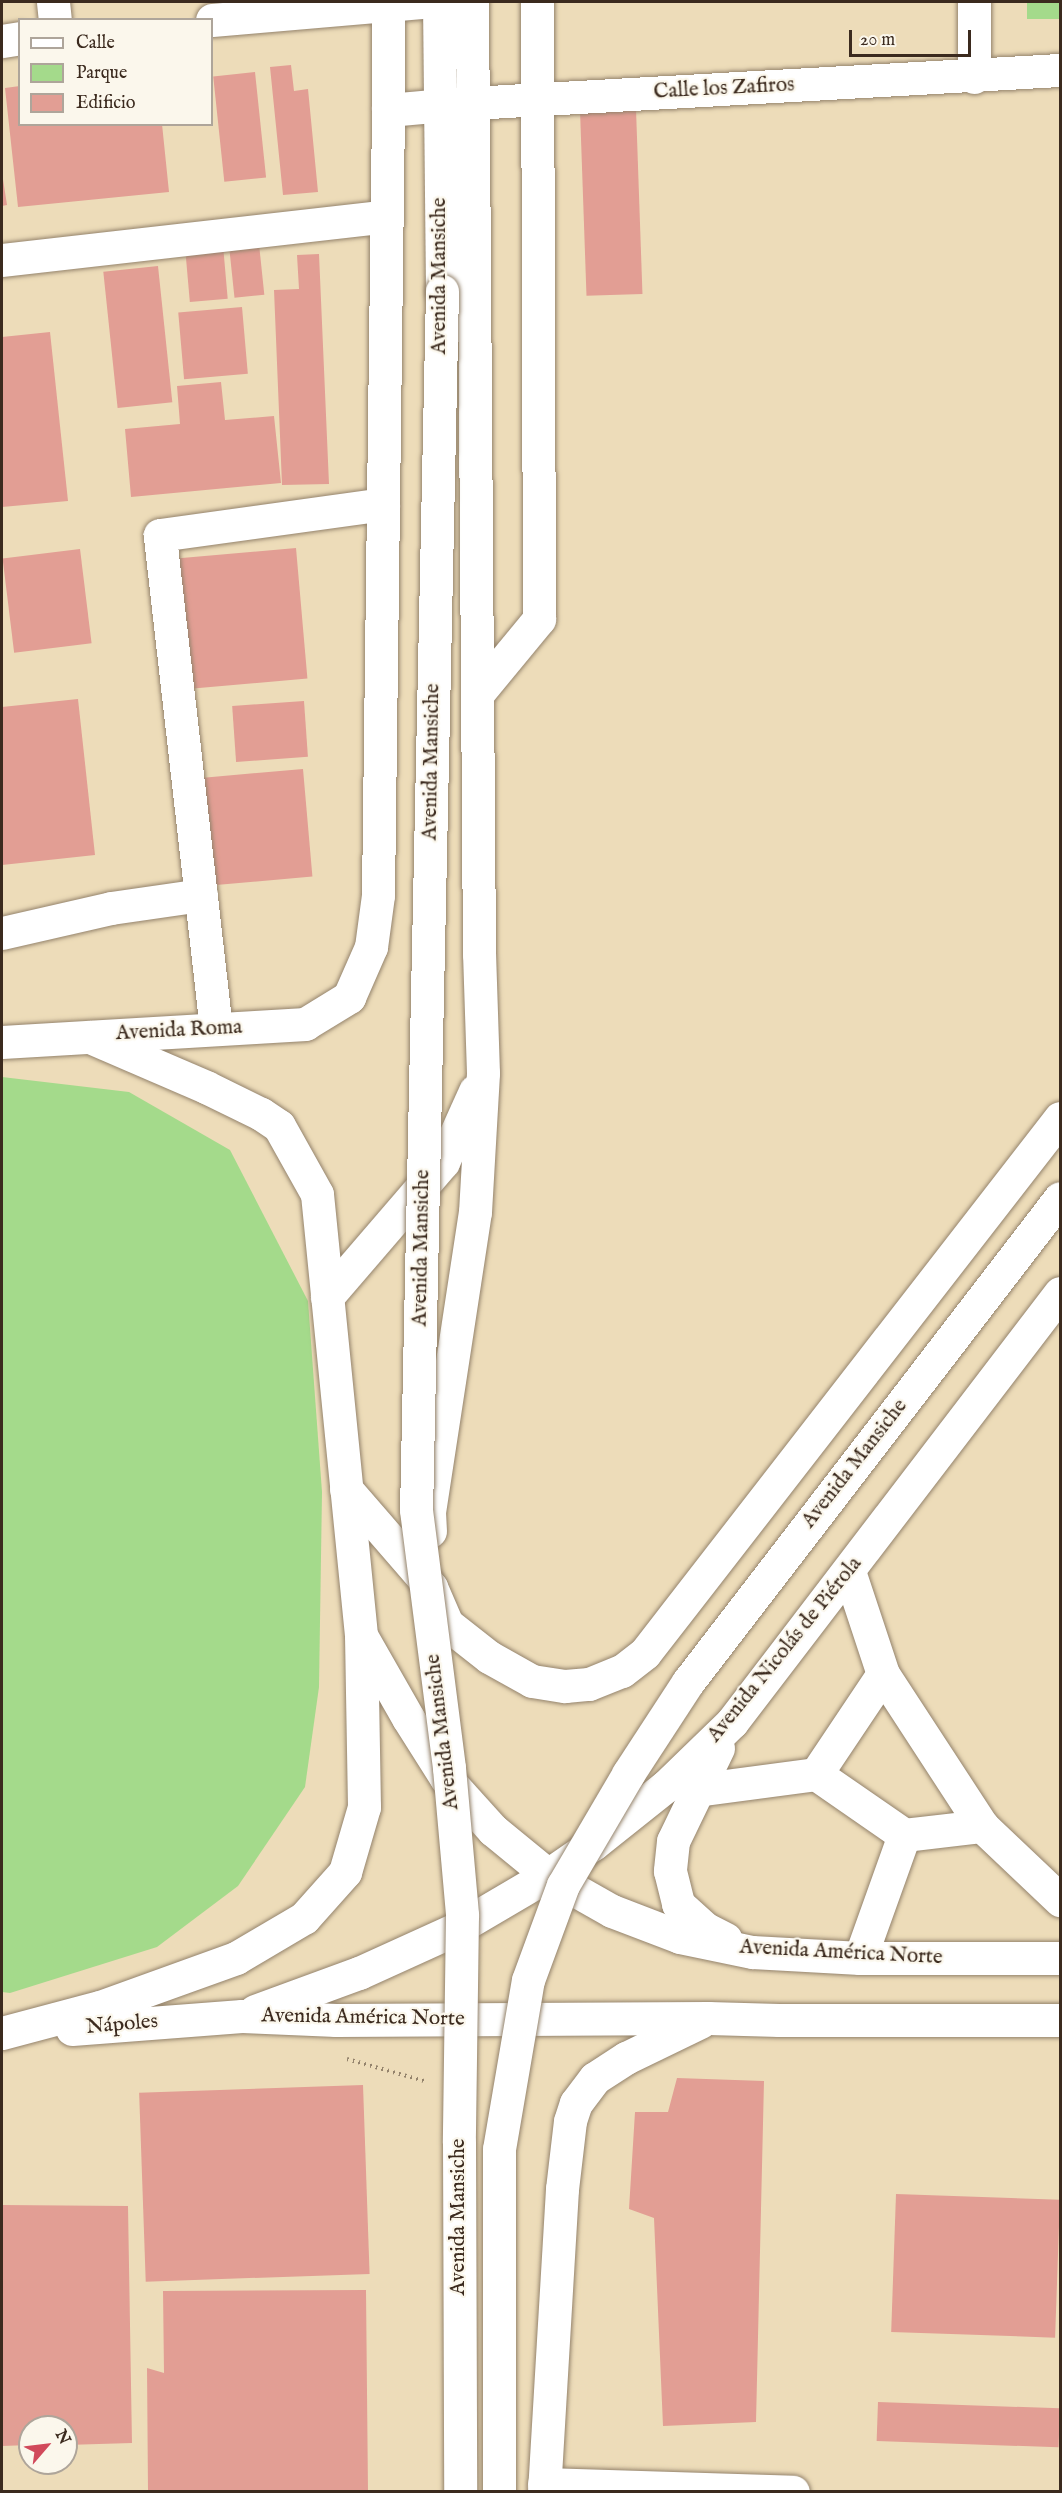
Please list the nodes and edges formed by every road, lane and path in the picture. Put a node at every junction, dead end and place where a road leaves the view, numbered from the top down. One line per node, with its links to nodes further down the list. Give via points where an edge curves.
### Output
1 (54, 2): 8 (main road)
2 (421, 2): 7 (main road)
3 (439, 2): 16 (main road, Avenida Mansiche)
4 (472, 2): 15 (main road, Avenida Mansiche)
5 (537, 2): 14 (main road)
6 (974, 2): 13 (main road)
7 (388, 3): 9 (main road); 17 (main road)
8 (55, 18)
9 (213, 20)
10 (18, 38): 11 (main road)
11 (2, 41)
12 (1060, 70): 13 (main road, Calle los Zafiros)
13 (974, 77): 14 (main road, Calle los Zafiros)
14 (539, 97): 15 (main road, Calle los Zafiros); 21 (main road, via 539,619)
15 (471, 103): 16 (main road, Calle los Zafiros); 21 (main road, Avenida Mansiche)
16 (439, 105): 17 (main road, Calle los Zafiros); 52 (main road, Avenida Mansiche, bridge, via 442,291 416,1510 449,1768 462,1915)
17 (388, 110): 18 (main road)
18 (386, 216): 19 (main road); 20 (main road)
19 (2, 260)
20 (383, 504): 22 (main road, via 160,535); 24 (main road, Avenida Roma, via 378,895 371,947 349,998 305,1024)
21 (478, 693): 27 (main road, Avenida Mansiche)
22 (201, 895): 23 (main road, via 111,908); 24 (main road)
23 (2, 933)
24 (216, 1029): 25 (main road, Avenida Roma)
25 (90, 1037): 26 (main road, Avenida Roma); 31 (main road, via 206,1087 279,1126 316,1194)
26 (2, 1042)
27 (483, 1073): 31 (main road, via 442,1162); 34 (main road, Avenida Mansiche, via 475,1212 429,1512)
28 (1060, 1118): 34 (main road, via 645,1653 622,1671 577,1685 532,1681 489,1657 447,1624)
29 (1060, 1198): 53 (main road, Avenida Mansiche, bridge, via 688,1682 563,1885 528,1980 499,2149)
30 (1060, 1293): 33 (main road, Avenida Nicolás de Piérola)
31 (327, 1297): 32 (main road)
32 (346, 1489): 34 (main road); 35 (main road)
33 (849, 1571): 36 (main road); 37 (main road, Avenida Nicolás de Piérola)
34 (431, 1587)
35 (361, 1635): 42 (main road, Avenida América Norte, via 446,1778 493,1830); 50 (main road, via 364,1807 345,1872 311,1911 236,1958 100,2007)
36 (883, 1674): 38 (main road); 40 (main road)
37 (732, 1722): 39 (main road); 42 (main road, Avenida Nicolás de Piérola, via 666,1786)
38 (816, 1774): 39 (main road); 41 (main road)
39 (696, 1790): 44 (main road, via 673,1841 670,1871 678,1904 706,1929)
40 (982, 1826): 41 (main road); 43 (main road)
41 (904, 1835): 45 (main road)
42 (548, 1875): 44 (main road, Avenida América Norte, via 612,1911 680,1937); 47 (main road, Avenida Nicolás de Piérola, via 456,1929 359,1972)
43 (1060, 1900)
44 (752, 1952): 45 (main road, Avenida América Norte)
45 (860, 1958): 46 (main road, Avenida América Norte)
46 (1060, 1958)
47 (242, 2016): 48 (main road, Avenida América Norte, via 336,2020); 50 (main road, Nápoles)
48 (708, 2018): 49 (main road, Avenida América Norte); 51 (main road, via 595,2078 576,2103 570,2121 562,2189)
49 (1060, 2020)
50 (2, 2034)
51 (544, 2488): 54 (main road)
52 (460, 2492)
53 (498, 2492)
54 (793, 2492)

